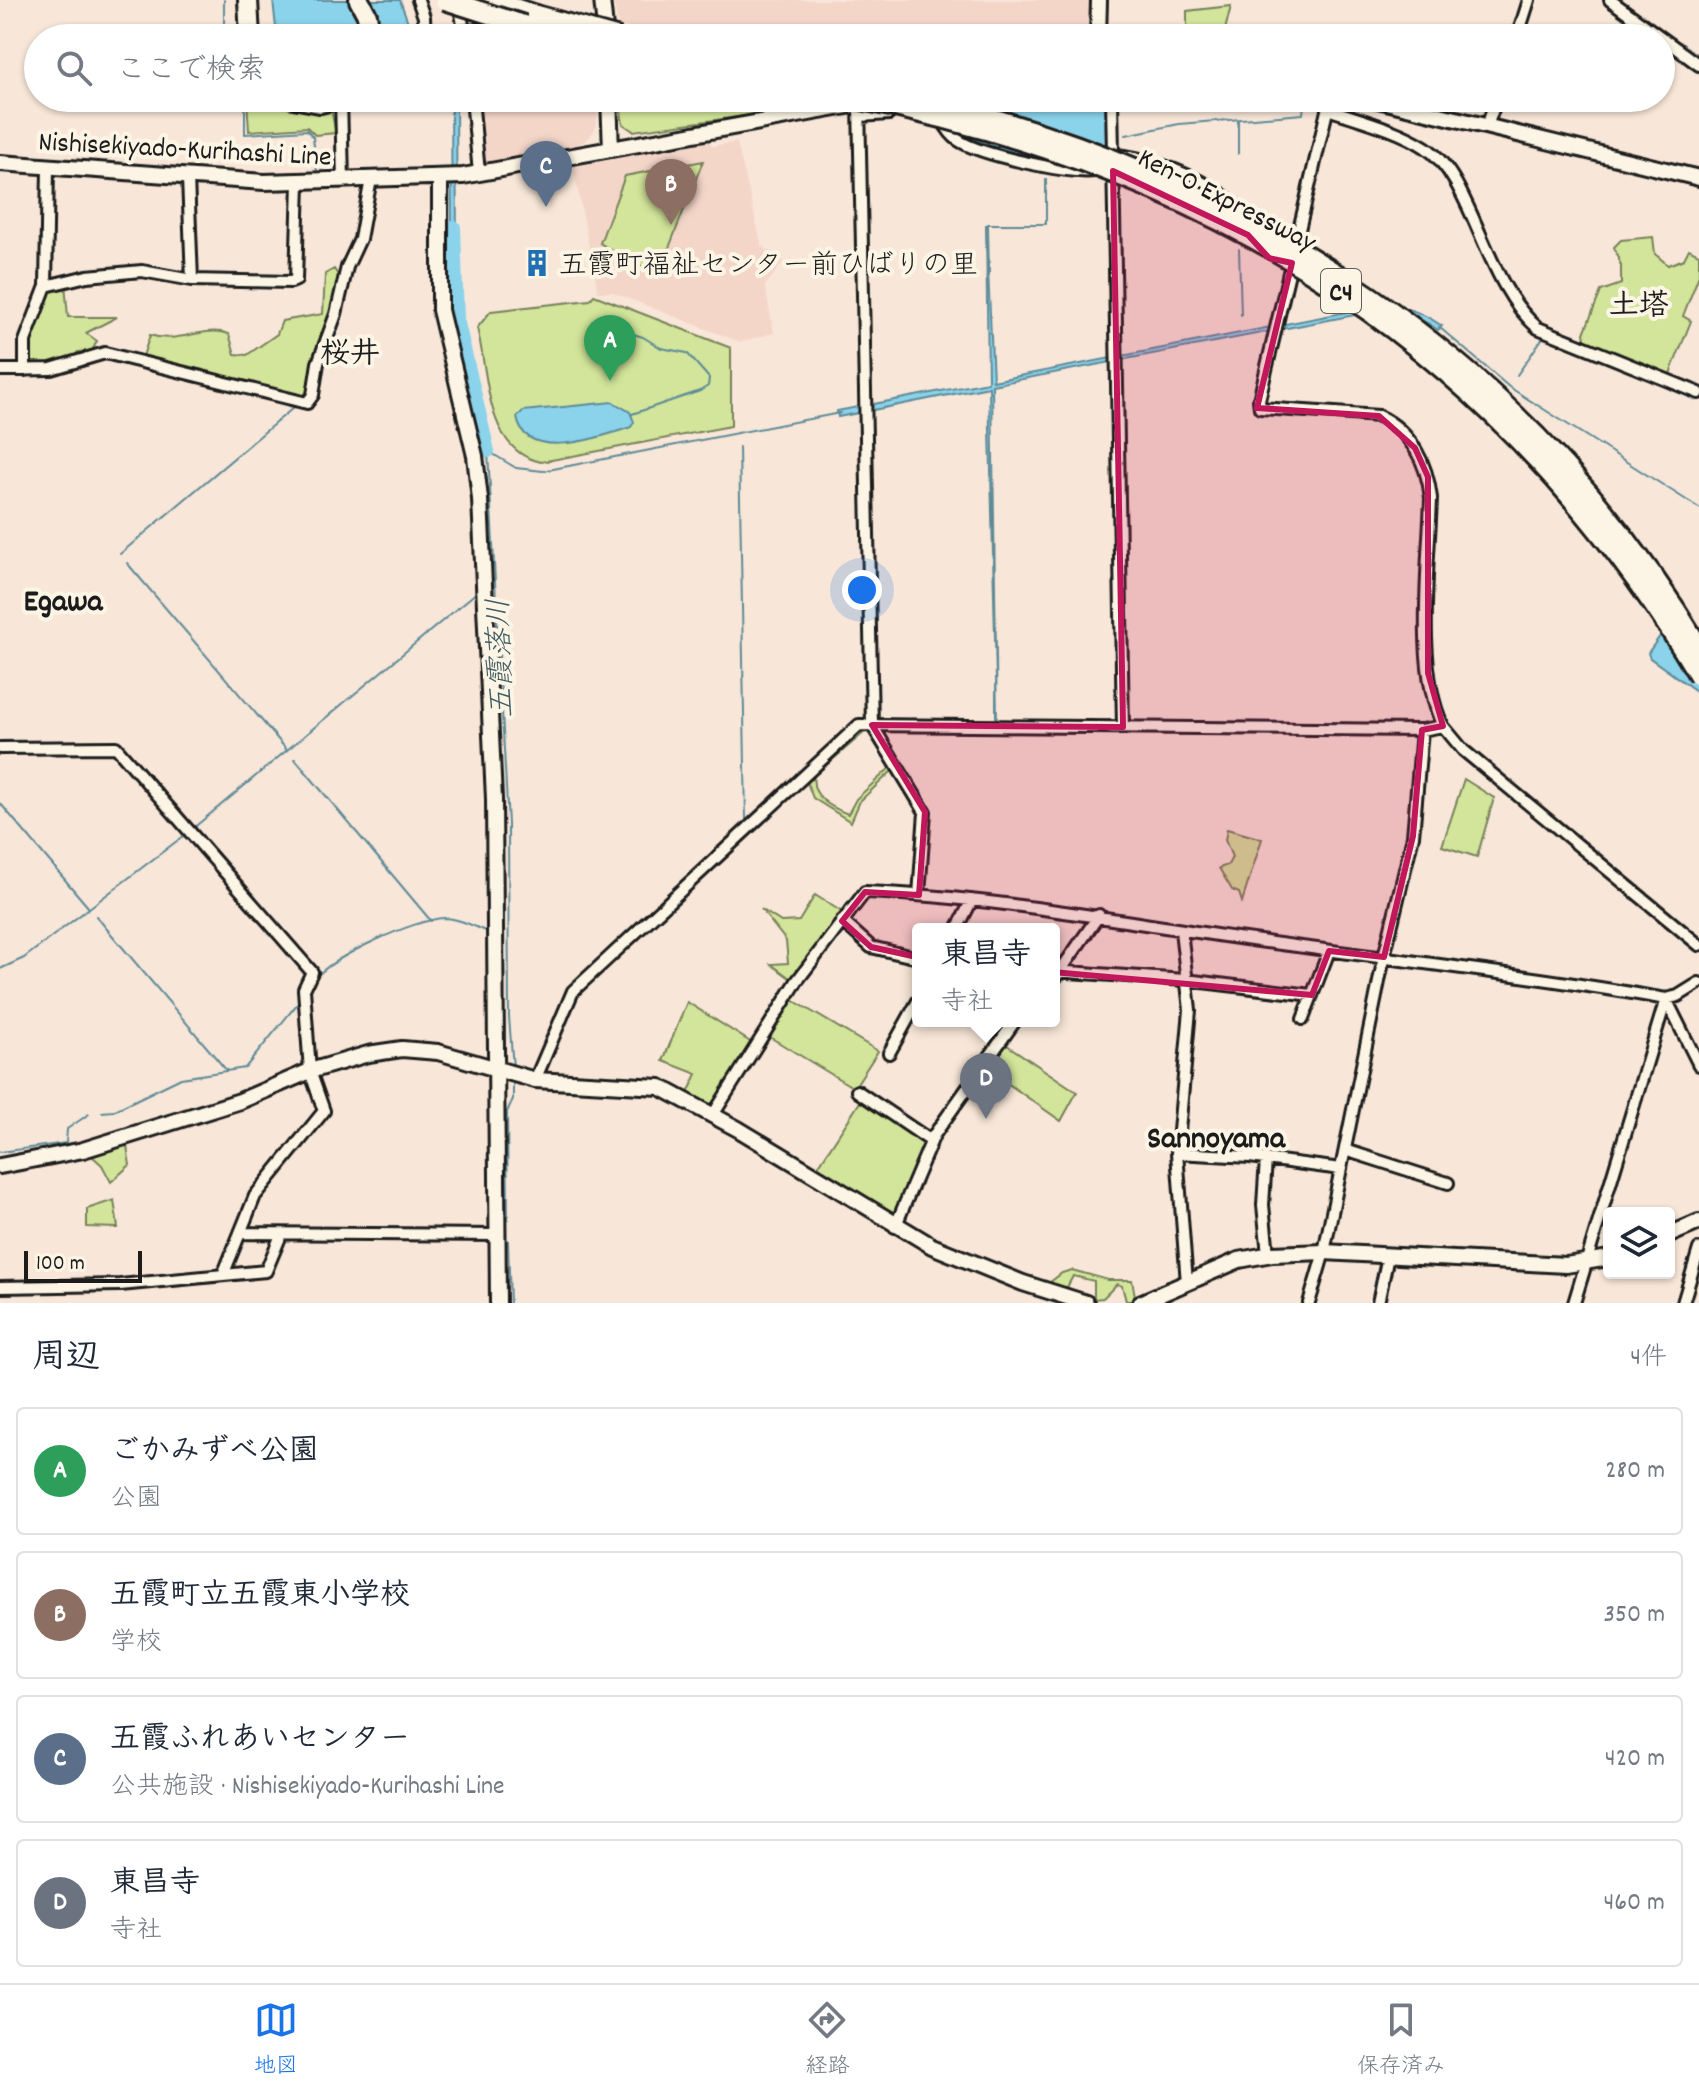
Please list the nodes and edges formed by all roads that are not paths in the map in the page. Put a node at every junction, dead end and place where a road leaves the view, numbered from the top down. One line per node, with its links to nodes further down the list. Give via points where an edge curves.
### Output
1 (241, 0): 14 (highway)
2 (248, 0): 15 (highway)
3 (359, 0): 16 (highway)
4 (418, 0): 17 (street)
5 (445, 0): 19 (highway, bridge)
6 (458, 0): 18 (street)
7 (490, 0): 13 (highway)
8 (506, 0): 13 (highway)
9 (602, 0): 21 (street)
10 (1099, 0): 22 (street)
11 (1529, 0): 23 (street)
12 (1610, 0): 24 (street)
13 (536, 15): 20 (highway, bridge)
14 (242, 24)
15 (249, 24)
16 (369, 24)
17 (424, 24)
18 (462, 24)
19 (526, 24)
20 (568, 24)
21 (605, 24)
22 (1098, 24)
23 (1521, 24)
24 (1643, 24)
25 (1675, 47): 26 (street)
26 (1699, 65)
27 (339, 112): 52 (street)
28 (473, 112): 47 (street)
29 (610, 112): 42 (street)
30 (823, 112): 42 (street, Nishisekiyado-Kurihashi Line)
31 (857, 112): 62 (street)
32 (878, 112): 34 (street, via 920,118)
33 (890, 112): 61 (highway, Ken-O Expressway / C4, bridge, via 996,131 1083,159 1207,213 1331,285 1450,375 1548,469 1628,568)
34 (938, 112): 46 (street, via 952,135 966,144 1057,169)
35 (975, 112): 60 (highway, Ken-O Expressway / C4, bridge, via 1146,170 1274,234 1373,298 1478,381 1559,460 1640,557)
36 (1112, 112): 43 (street)
37 (1327, 112): 54 (street)
38 (1349, 112): 59 (street, via 1427,148 1449,170 1508,292 1538,328 1661,383)
39 (1428, 112): 41 (street)
40 (1492, 112): 41 (street)
41 (1487, 126): 50 (street)
42 (611, 149): 47 (street, Nishisekiyado-Kurihashi Line)
43 (1113, 155): 46 (street); 54 (street, via 1141,157 1224,195 1241,210 1254,247 1269,258)
44 (0, 163): 45 (street, Nishisekiyado-Kurihashi Line)
45 (48, 167): 49 (street, Nishisekiyado-Kurihashi Line); 56 (street)
46 (1113, 169): 64 (street)
47 (479, 173): 48 (street, Nishisekiyado-Kurihashi Line)
48 (442, 177): 51 (street, Nishisekiyado-Kurihashi Line); 89 (street, via 440,310 472,439 480,499)
49 (188, 178): 53 (street, Nishisekiyado-Kurihashi Line); 55 (street)
50 (1699, 178)
51 (371, 179): 52 (street, Nishisekiyado-Kurihashi Line); 58 (street, via 360,239 307,403 105,353 72,365)
52 (343, 181): 53 (street, Nishisekiyado-Kurihashi Line)
53 (299, 183): 55 (street, via 296,280)
54 (1292, 263): 63 (street, via 1260,408 1379,416 1405,436 1422,460 1431,498 1428,673)
55 (192, 280): 56 (street, via 142,271)
56 (46, 286): 58 (street, via 25,341)
57 (0, 370): 58 (street)
58 (25, 370)
59 (1699, 393)
60 (1699, 647)
61 (1699, 676)
62 (872, 725): 64 (street); 67 (street, via 925,812); 90 (street, via 859,725 573,991)
63 (1443, 726): 65 (street); 73 (street, via 1463,750)
64 (1123, 727): 65 (street)
65 (1422, 730): 76 (street, via 1413,836)
66 (0, 748): 88 (street, via 116,747 312,972 304,989)
67 (919, 895): 68 (street); 70 (street, via 865,892)
68 (972, 900): 69 (street); 71 (street)
69 (1099, 915): 72 (street); 77 (street)
70 (842, 921): 75 (street, via 871,947); 92 (street, via 797,981)
71 (960, 923)
72 (1181, 930): 74 (street); 79 (street)
73 (1699, 945)
74 (1329, 951): 76 (street); 81 (street)
75 (912, 957)
76 (1384, 957): 82 (street); 94 (street)
77 (1060, 970)
78 (1060, 974): 79 (street)
79 (1185, 980): 81 (street); 95 (street, via 1190,1010)
80 (1699, 983): 82 (street)
81 (1312, 995): 84 (street)
82 (1666, 999): 87 (street); 111 (street)
83 (912, 1012): 86 (street)
84 (1303, 1019)
85 (1011, 1027): 93 (street)
86 (889, 1053)
87 (1699, 1065)
88 (310, 1071): 89 (street, via 413,1048); 97 (street, via 240,1101 83,1150); 103 (street, via 323,1105 321,1119 255,1196)
89 (500, 1071): 90 (street); 105 (street)
90 (529, 1079): 92 (street, via 660,1087)
91 (857, 1091): 93 (street)
92 (713, 1115): 101 (street)
93 (931, 1141): 101 (street)
94 (1345, 1150): 98 (street); 99 (street)
95 (1177, 1153): 96 (street); 113 (street)
96 (1266, 1159): 98 (street); 108 (street)
97 (0, 1166)
98 (1341, 1169): 107 (street)
99 (1448, 1183)
100 (1699, 1222): 102 (street)
101 (895, 1227): 116 (street, via 959,1258)
102 (1675, 1232)
103 (240, 1233): 104 (street); 112 (street)
104 (281, 1235): 105 (street); 112 (street, via 266,1271)
105 (498, 1235): 115 (street)
106 (1699, 1249): 121 (street)
107 (1324, 1252): 108 (street); 109 (street); 118 (street)
108 (1268, 1254): 113 (street, via 1239,1260)
109 (1388, 1256): 111 (street); 119 (street)
110 (1603, 1259): 111 (street)
111 (1587, 1263): 120 (street)
112 (223, 1275): 114 (street, via 120,1285)
113 (1187, 1283): 117 (street)
114 (0, 1287)
115 (498, 1303)
116 (1086, 1303)
117 (1140, 1303)
118 (1309, 1303)
119 (1378, 1303)
120 (1574, 1303)
121 (1683, 1303)

